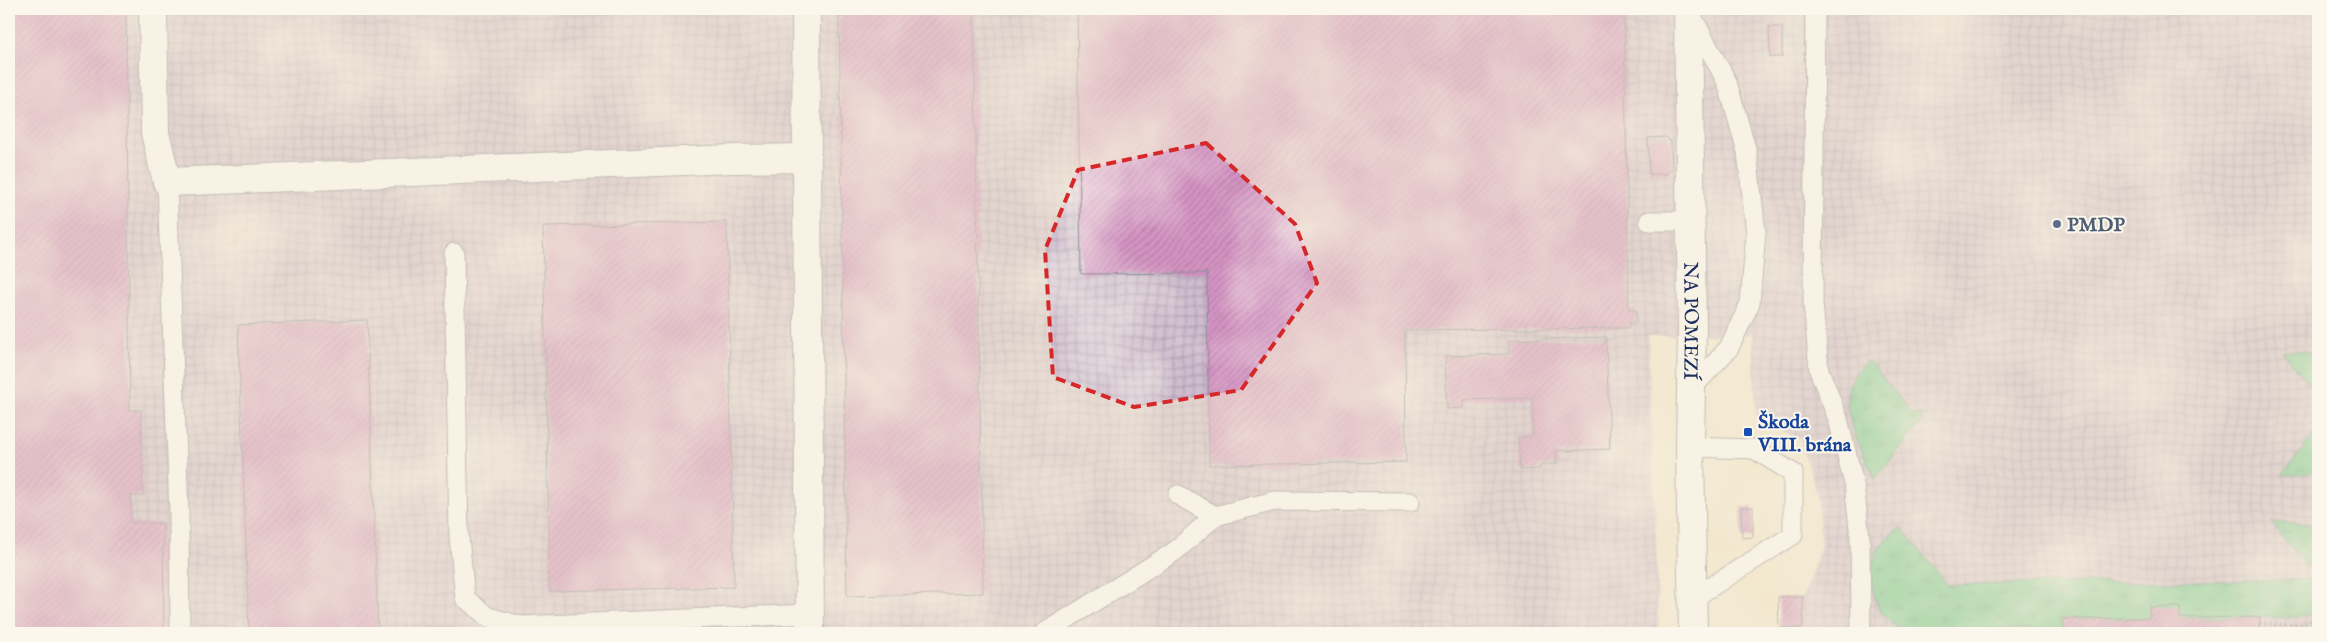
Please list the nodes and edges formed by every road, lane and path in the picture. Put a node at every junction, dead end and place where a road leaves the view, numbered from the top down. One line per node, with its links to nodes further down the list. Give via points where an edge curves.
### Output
1 (154, 9): 6 (street, via 155,133)
2 (806, 9): 5 (street)
3 (1688, 9): 8 (street, NA POMEZÍ); 10 (lane, via 1727,82 1747,152 1756,232 1750,303 1729,348)
4 (1815, 9): 22 (lane, via 1813,303 1819,370 1838,419 1854,484 1860,537)
5 (807, 158): 6 (street); 17 (street)
6 (167, 182): 19 (lane)
7 (1649, 221): 8 (lane)
8 (1690, 222): 10 (street, NA POMEZÍ)
9 (454, 253): 17 (lane, via 459,537 466,598 488,617 521,626)
10 (1691, 389): 11 (street, NA POMEZÍ)
11 (1690, 447): 15 (street, NA POMEZÍ); 15 (lane, via 1754,449 1793,474 1793,535)
12 (1178, 495): 14 (lane)
13 (1410, 502): 14 (lane, via 1275,501)
14 (1215, 516): 20 (lane, via 1174,552)
15 (1692, 599): 21 (street, NA POMEZÍ)
16 (2318, 616): 18 (path, via 2311,622)
17 (810, 624)
18 (2260, 624)
19 (180, 633)
20 (1044, 633)
21 (1693, 633)
22 (1862, 633)

